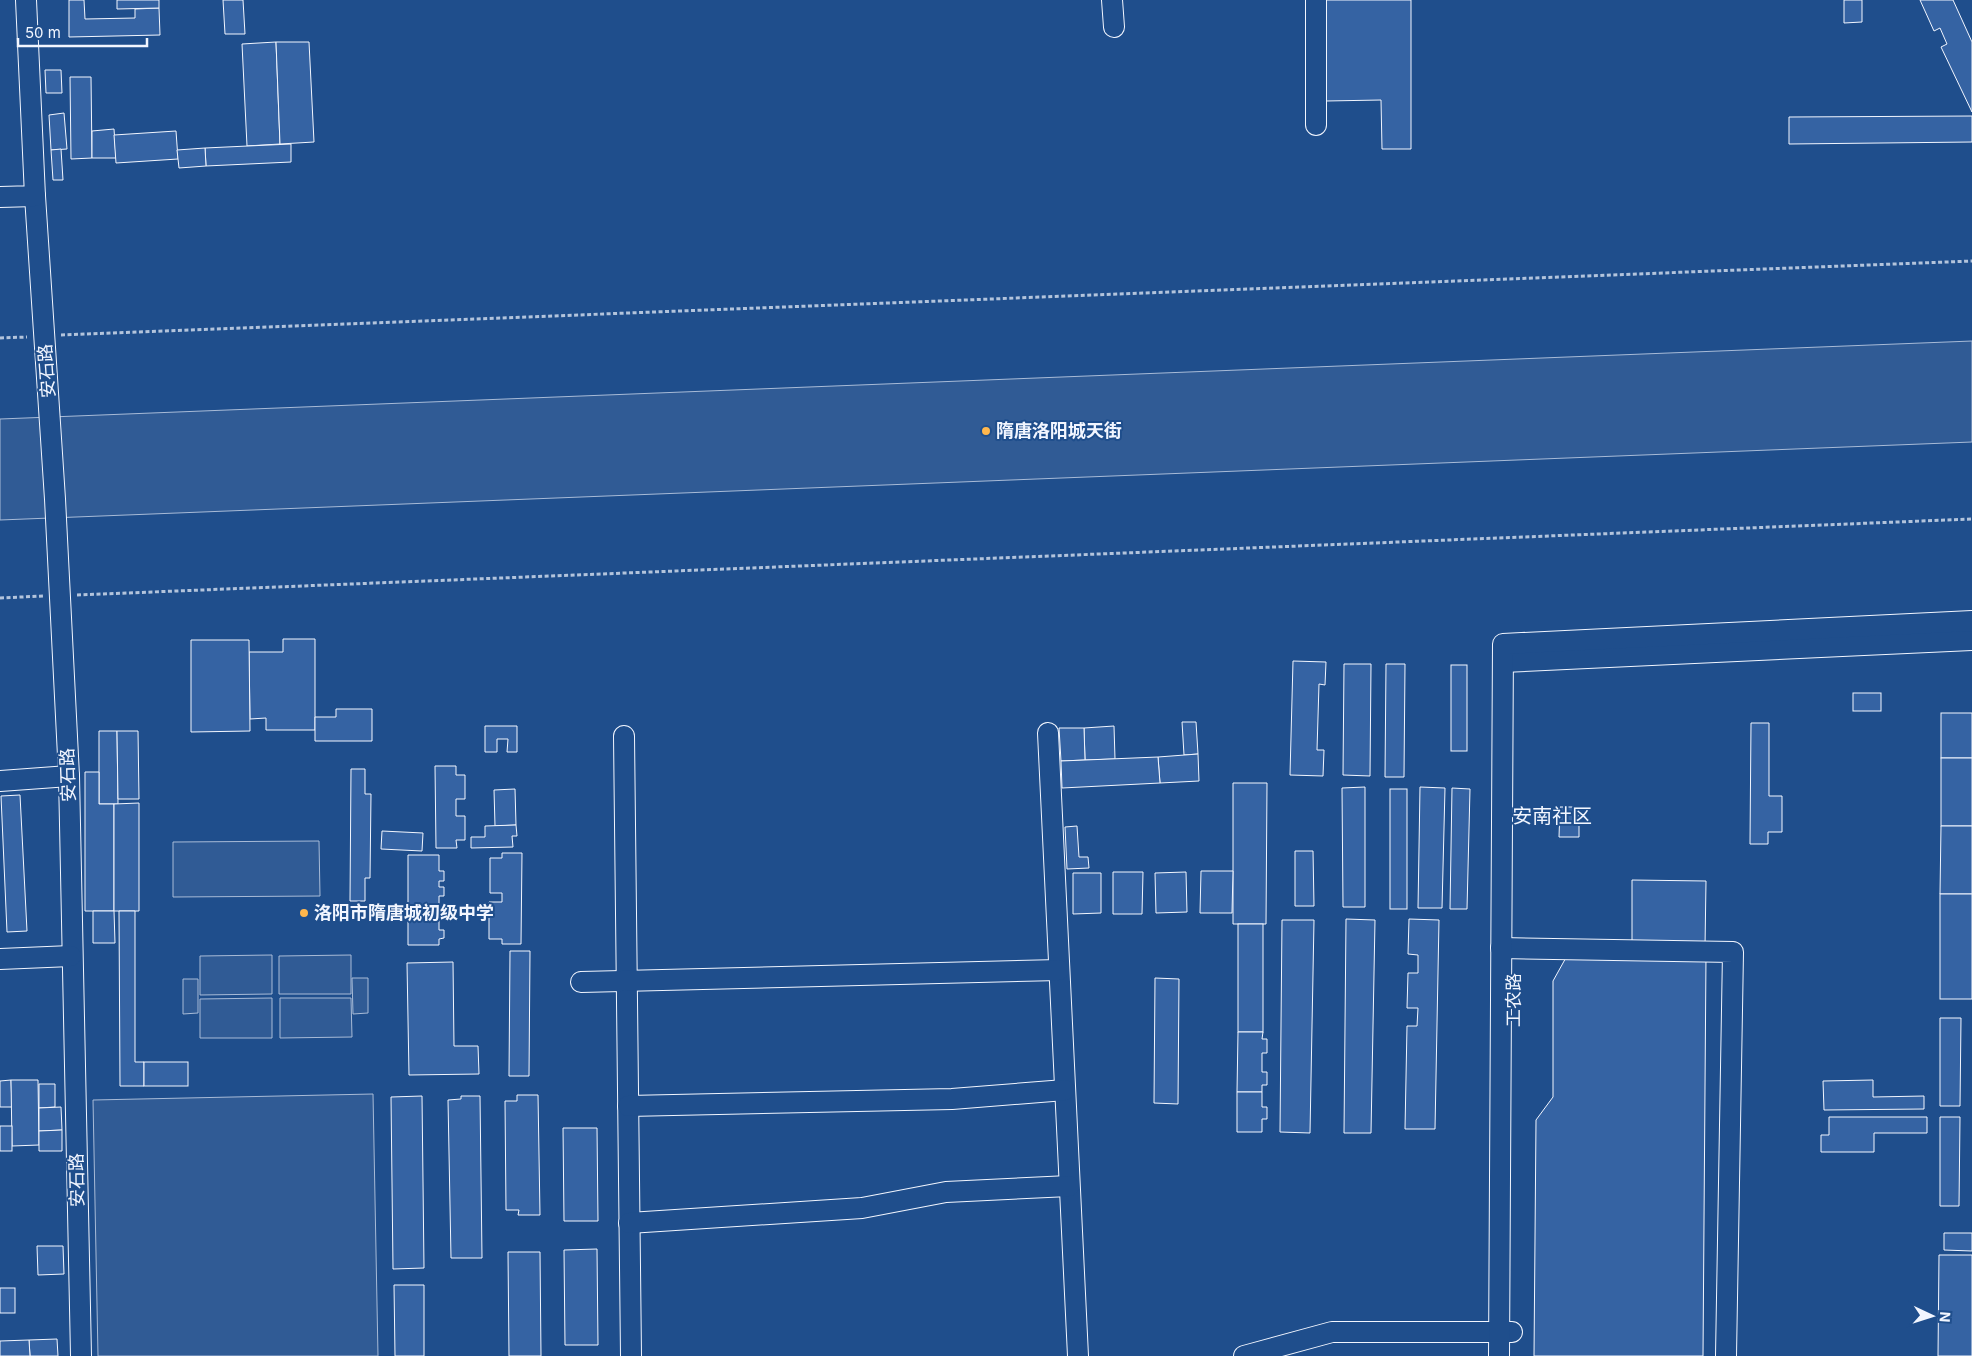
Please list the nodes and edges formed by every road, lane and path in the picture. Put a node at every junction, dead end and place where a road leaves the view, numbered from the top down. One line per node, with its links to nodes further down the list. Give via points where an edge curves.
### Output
1 (26, 0): 6 (street, 安石路)
2 (1112, 0): 4 (street)
3 (1316, 0): 5 (street)
4 (1114, 27)
5 (1316, 125)
6 (35, 196): 7 (street); 9 (street, 安石路)
7 (0, 197)
8 (1972, 261): 9 (path)
9 (44, 336): 10 (path); 12 (street, 安石路)
10 (0, 338)
11 (1972, 519): 12 (path)
12 (60, 596): 13 (path); 19 (street, 安石路)
13 (0, 598)
14 (1972, 622): 16 (street)
15 (1972, 640): 16 (street)
16 (1509, 653): 21 (street, 工农路)
17 (1048, 733): 24 (street)
18 (624, 736): 25 (street)
19 (69, 776): 20 (street); 22 (street, 安石路)
20 (0, 781)
21 (1507, 948): 31 (street, 工农路); 38 (street, via 1734,952)
22 (71, 956): 23 (street); 32 (street, 安石路)
23 (0, 959)
24 (1059, 970): 25 (street); 27 (street)
25 (626, 980): 26 (street); 28 (street)
26 (581, 982)
27 (1065, 1090): 28 (street, via 952,1099); 29 (street)
28 (628, 1106): 30 (street)
29 (1070, 1186): 30 (street, via 946,1192 862,1208); 34 (street)
30 (629, 1223): 33 (street)
31 (1506, 1332): 35 (street, via 1332,1332); 36 (street, 工农路); 37 (street, 工农路)
32 (81, 1356)
33 (631, 1356)
34 (1078, 1356)
35 (1244, 1356)
36 (1499, 1356)
37 (1512, 1356)
38 (1726, 1356)

